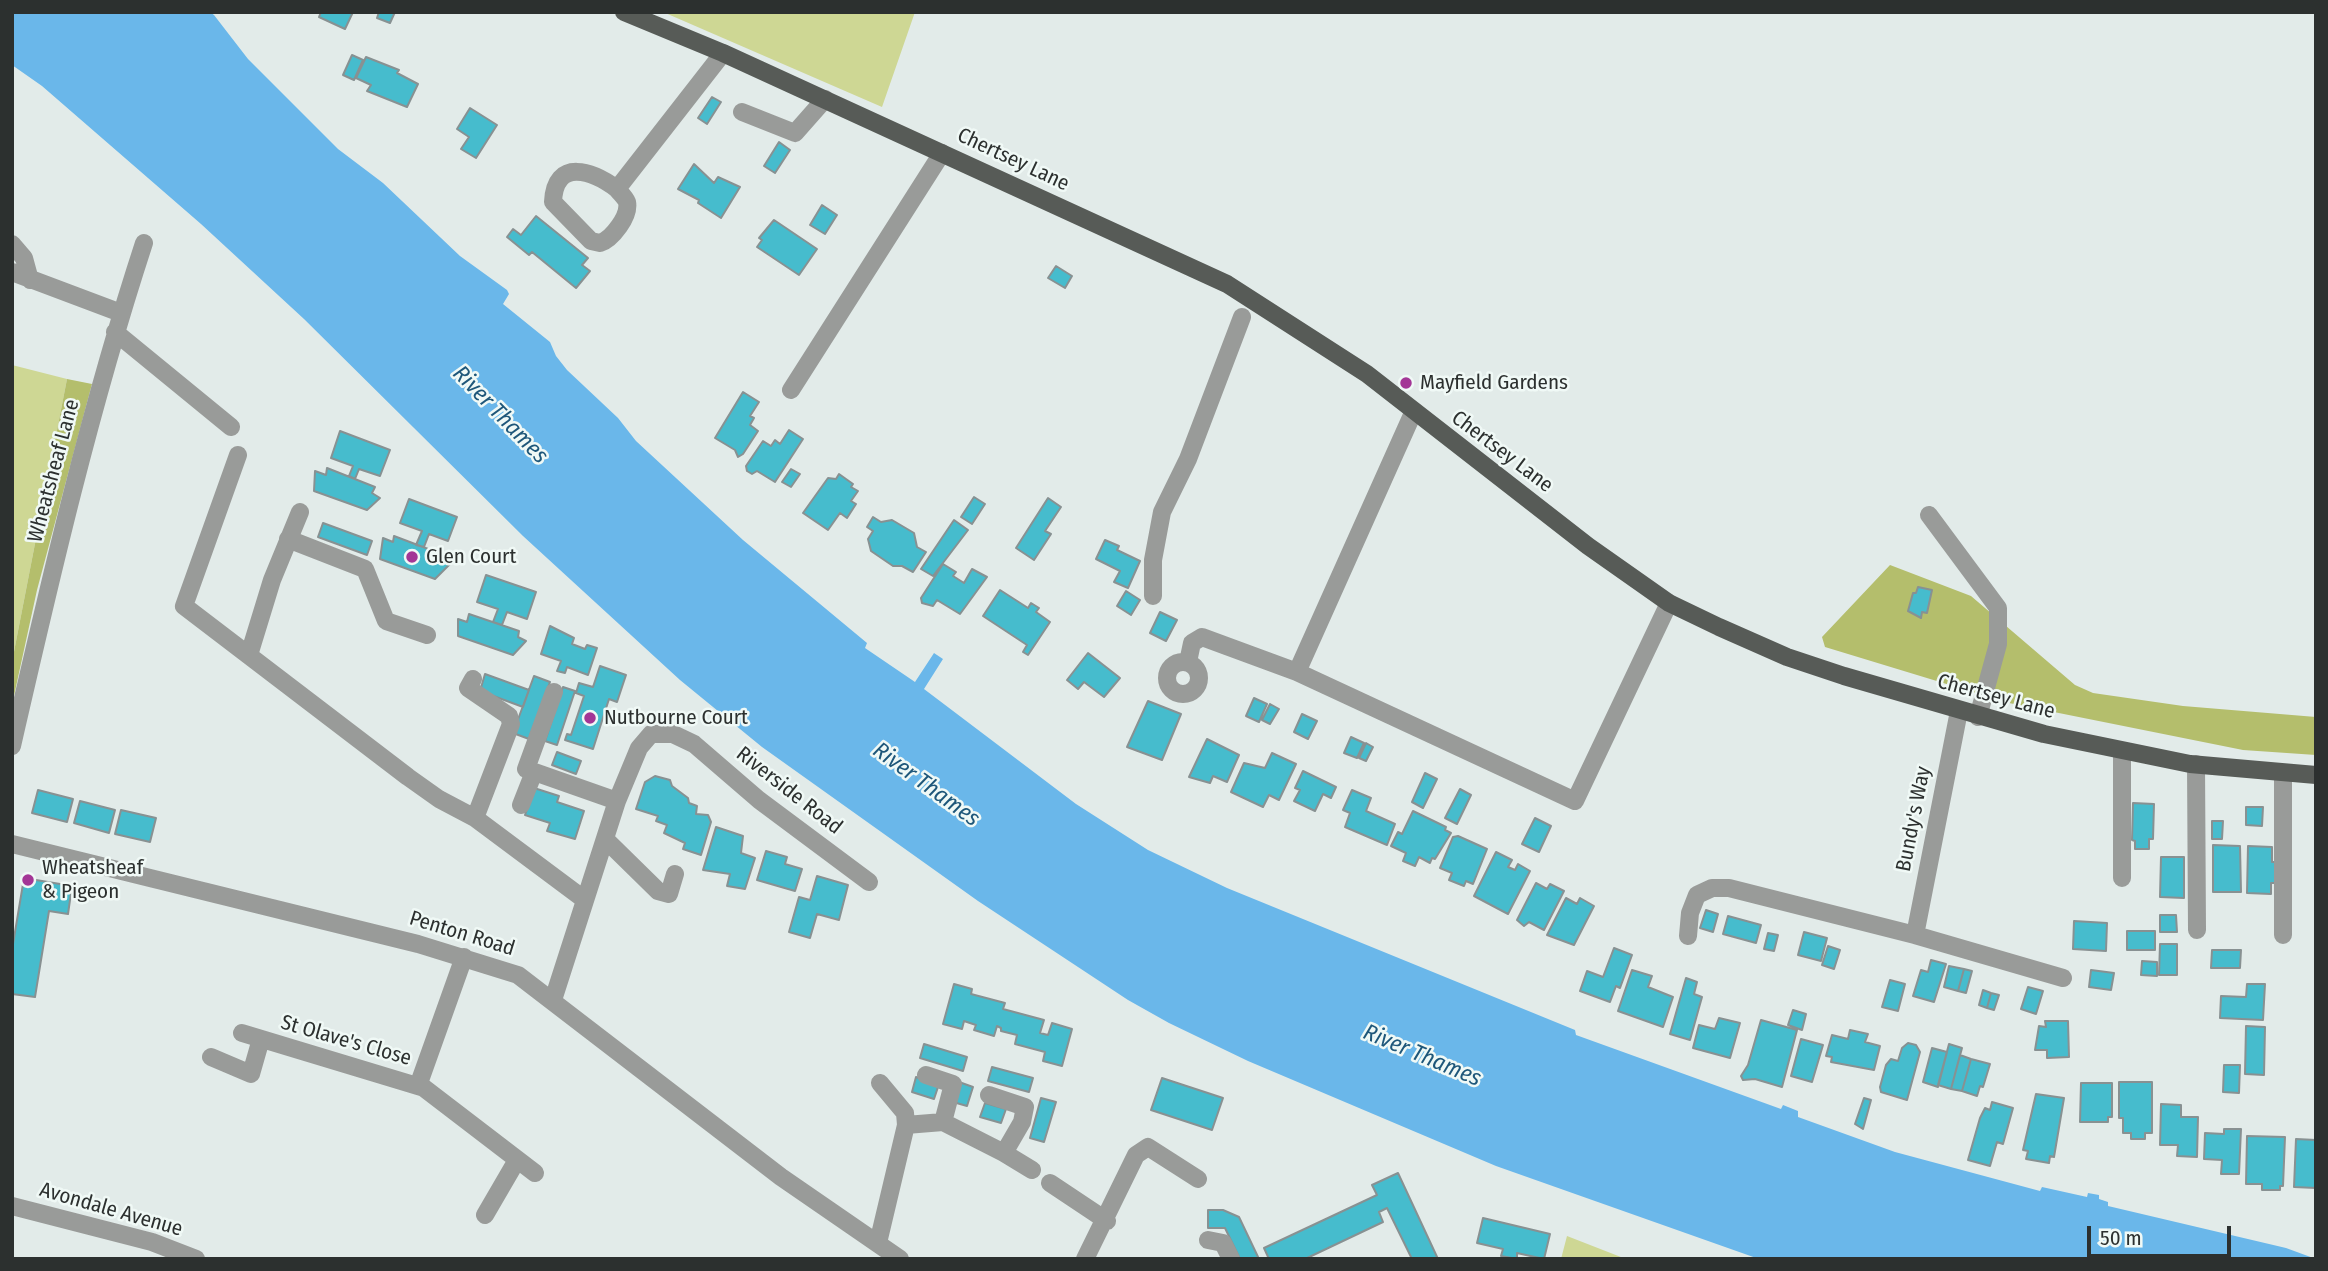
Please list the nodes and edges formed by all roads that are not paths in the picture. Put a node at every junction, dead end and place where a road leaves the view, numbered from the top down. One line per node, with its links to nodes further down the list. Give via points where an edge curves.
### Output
1 (624, 12): 2 (main road, Chertsey Lane)
2 (723, 53): 3 (main road, Chertsey Lane); 6 (street)
3 (825, 99): 4 (street, via 795,133); 5 (main road, Chertsey Lane)
4 (743, 112)
5 (943, 153): 14 (street); 15 (main road, Chertsey Lane, via 1227,284 1334,352)
6 (617, 189): 6 (street, via 627,210 614,232 600,243 591,241 553,202 557,186 576,170 596,175)
7 (144, 243): 11 (street, Wheatsheaf Lane)
8 (12, 244): 10 (street, via 24,258)
9 (12, 272): 10 (street)
10 (30, 279): 11 (street)
11 (121, 313): 13 (street, Wheatsheaf Lane)
12 (1242, 317): 21 (street, via 1188,459 1159,520)
13 (116, 332): 16 (street); 31 (street, Wheatsheaf Lane, via 59,542)
14 (791, 390)
15 (1413, 413): 22 (main road, Chertsey Lane); 26 (street)
16 (231, 427)
17 (238, 455): 24 (street, via 184,606)
18 (300, 512): 20 (street)
19 (1929, 515): 30 (street, via 1997,608 1998,644)
20 (288, 539): 23 (street, via 365,569 386,621); 24 (street)
21 (1153, 596)
22 (1669, 603): 26 (street, via 1575,801); 29 (main road, Chertsey Lane, via 1787,657)
23 (427, 635)
24 (249, 654): 39 (street, via 419,784)
25 (1188, 662): 26 (street, via 1192,643 1202,637)
26 (1297, 672)
27 (473, 679): 39 (street, via 468,688 509,716 511,724)
28 (554, 692): 34 (street, via 526,769)
29 (1959, 711): 30 (main road, Chertsey Lane); 47 (street, Bundy's Way)
30 (1978, 717): 32 (main road, Chertsey Lane)
31 (12, 746)
32 (2122, 751): 33 (main road, Chertsey Lane); 43 (street)
33 (2196, 764): 35 (main road, Chertsey Lane); 46 (street)
34 (534, 772): 37 (street); 38 (street)
35 (2283, 773): 36 (main road, Chertsey Lane); 48 (street)
36 (2316, 775)
37 (617, 801): 40 (street, Riverside Road); 44 (street, Riverside Road, via 639,748 651,734 673,734 694,744 759,800)
38 (522, 804)
39 (475, 818): 45 (street)
40 (605, 839): 42 (street, via 658,891 669,894); 45 (street, Riverside Road)
41 (12, 844): 50 (street, Penton Road)
42 (675, 874)
43 (2122, 878)
44 (869, 882)
45 (585, 900): 52 (street, Riverside Road)
46 (2197, 930)
47 (1915, 935): 49 (street, via 1720,887 1703,890 1692,904); 51 (street)
48 (2283, 935)
49 (1688, 936)
50 (464, 957): 52 (street, Penton Road, via 518,975); 58 (street, St Olave's Close)
51 (2063, 978)
52 (553, 1000): 72 (street, Penton Road, via 781,1177)
53 (242, 1034): 54 (street, St Olave's Close)
54 (261, 1040): 55 (street, St Olave's Close, via 251,1074); 58 (street, St Olave's Close)
55 (211, 1057)
56 (926, 1075): 60 (street, via 953,1084)
57 (880, 1083): 61 (street, via 905,1113)
58 (418, 1086): 63 (street, St Olave's Close)
59 (989, 1095): 62 (street, via 1026,1107)
60 (943, 1122): 61 (street); 62 (street)
61 (906, 1125): 72 (street)
62 (1004, 1153): 64 (street)
63 (517, 1160): 65 (street, St Olave's Close); 69 (street)
64 (1032, 1170)
65 (535, 1173)
66 (1198, 1179): 70 (street, via 1148,1147 1136,1155)
67 (1050, 1183): 70 (street)
68 (12, 1206): 73 (street, Avondale Avenue, via 152,1242)
69 (485, 1215)
70 (1107, 1221): 75 (street)
71 (1208, 1240): 76 (street, via 1223,1243)
72 (878, 1243): 74 (street, Penton Road)
73 (196, 1259)
74 (901, 1259)
75 (1085, 1259)
76 (1231, 1259)

